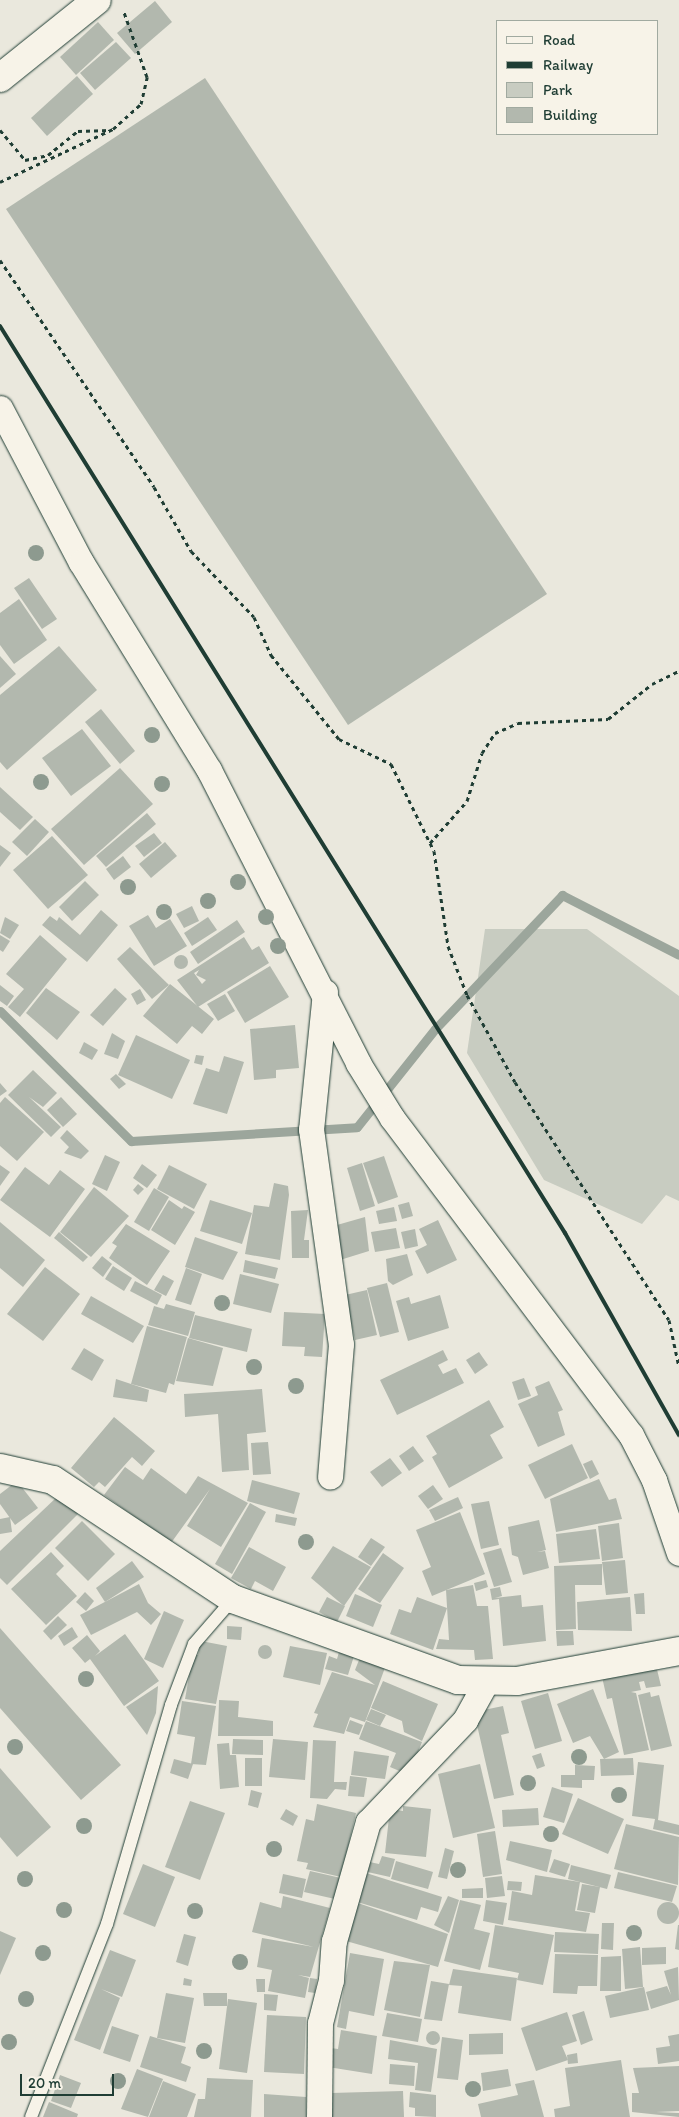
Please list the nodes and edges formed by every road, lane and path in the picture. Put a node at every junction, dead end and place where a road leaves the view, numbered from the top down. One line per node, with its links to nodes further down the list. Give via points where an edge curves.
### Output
1 (109, 4): 2 (street); 3 (path, via 130,22 146,76 141,104)
2 (0, 78)
3 (113, 129): 4 (path, via 78,131 48,155 26,160); 5 (path)
4 (0, 130)
5 (0, 182)
6 (0, 260): 9 (path, via 154,487 191,551 254,618 271,655 339,739 391,764)
7 (0, 408): 10 (street, via 82,562 209,770)
8 (679, 671): 9 (path, via 652,684 608,718 518,723 495,733 482,754 467,801)
9 (430, 843): 11 (path, via 448,946 466,995 515,1082 669,1320)
10 (326, 992): 13 (street, via 311,1129 341,1344); 14 (street, via 358,1063 392,1118 631,1435 654,1480)
11 (679, 1367)
12 (0, 1468): 15 (street, via 53,1480)
13 (330, 1477)
14 (679, 1553)
15 (234, 1599): 17 (street, via 424,1670); 18 (lane, via 194,1644 170,1706 106,1924)
16 (679, 1651): 17 (street, via 548,1677)
17 (485, 1684): 19 (street, via 466,1720 368,1822 334,1941 331,1980 320,2023)
18 (31, 2117)
19 (319, 2117)

